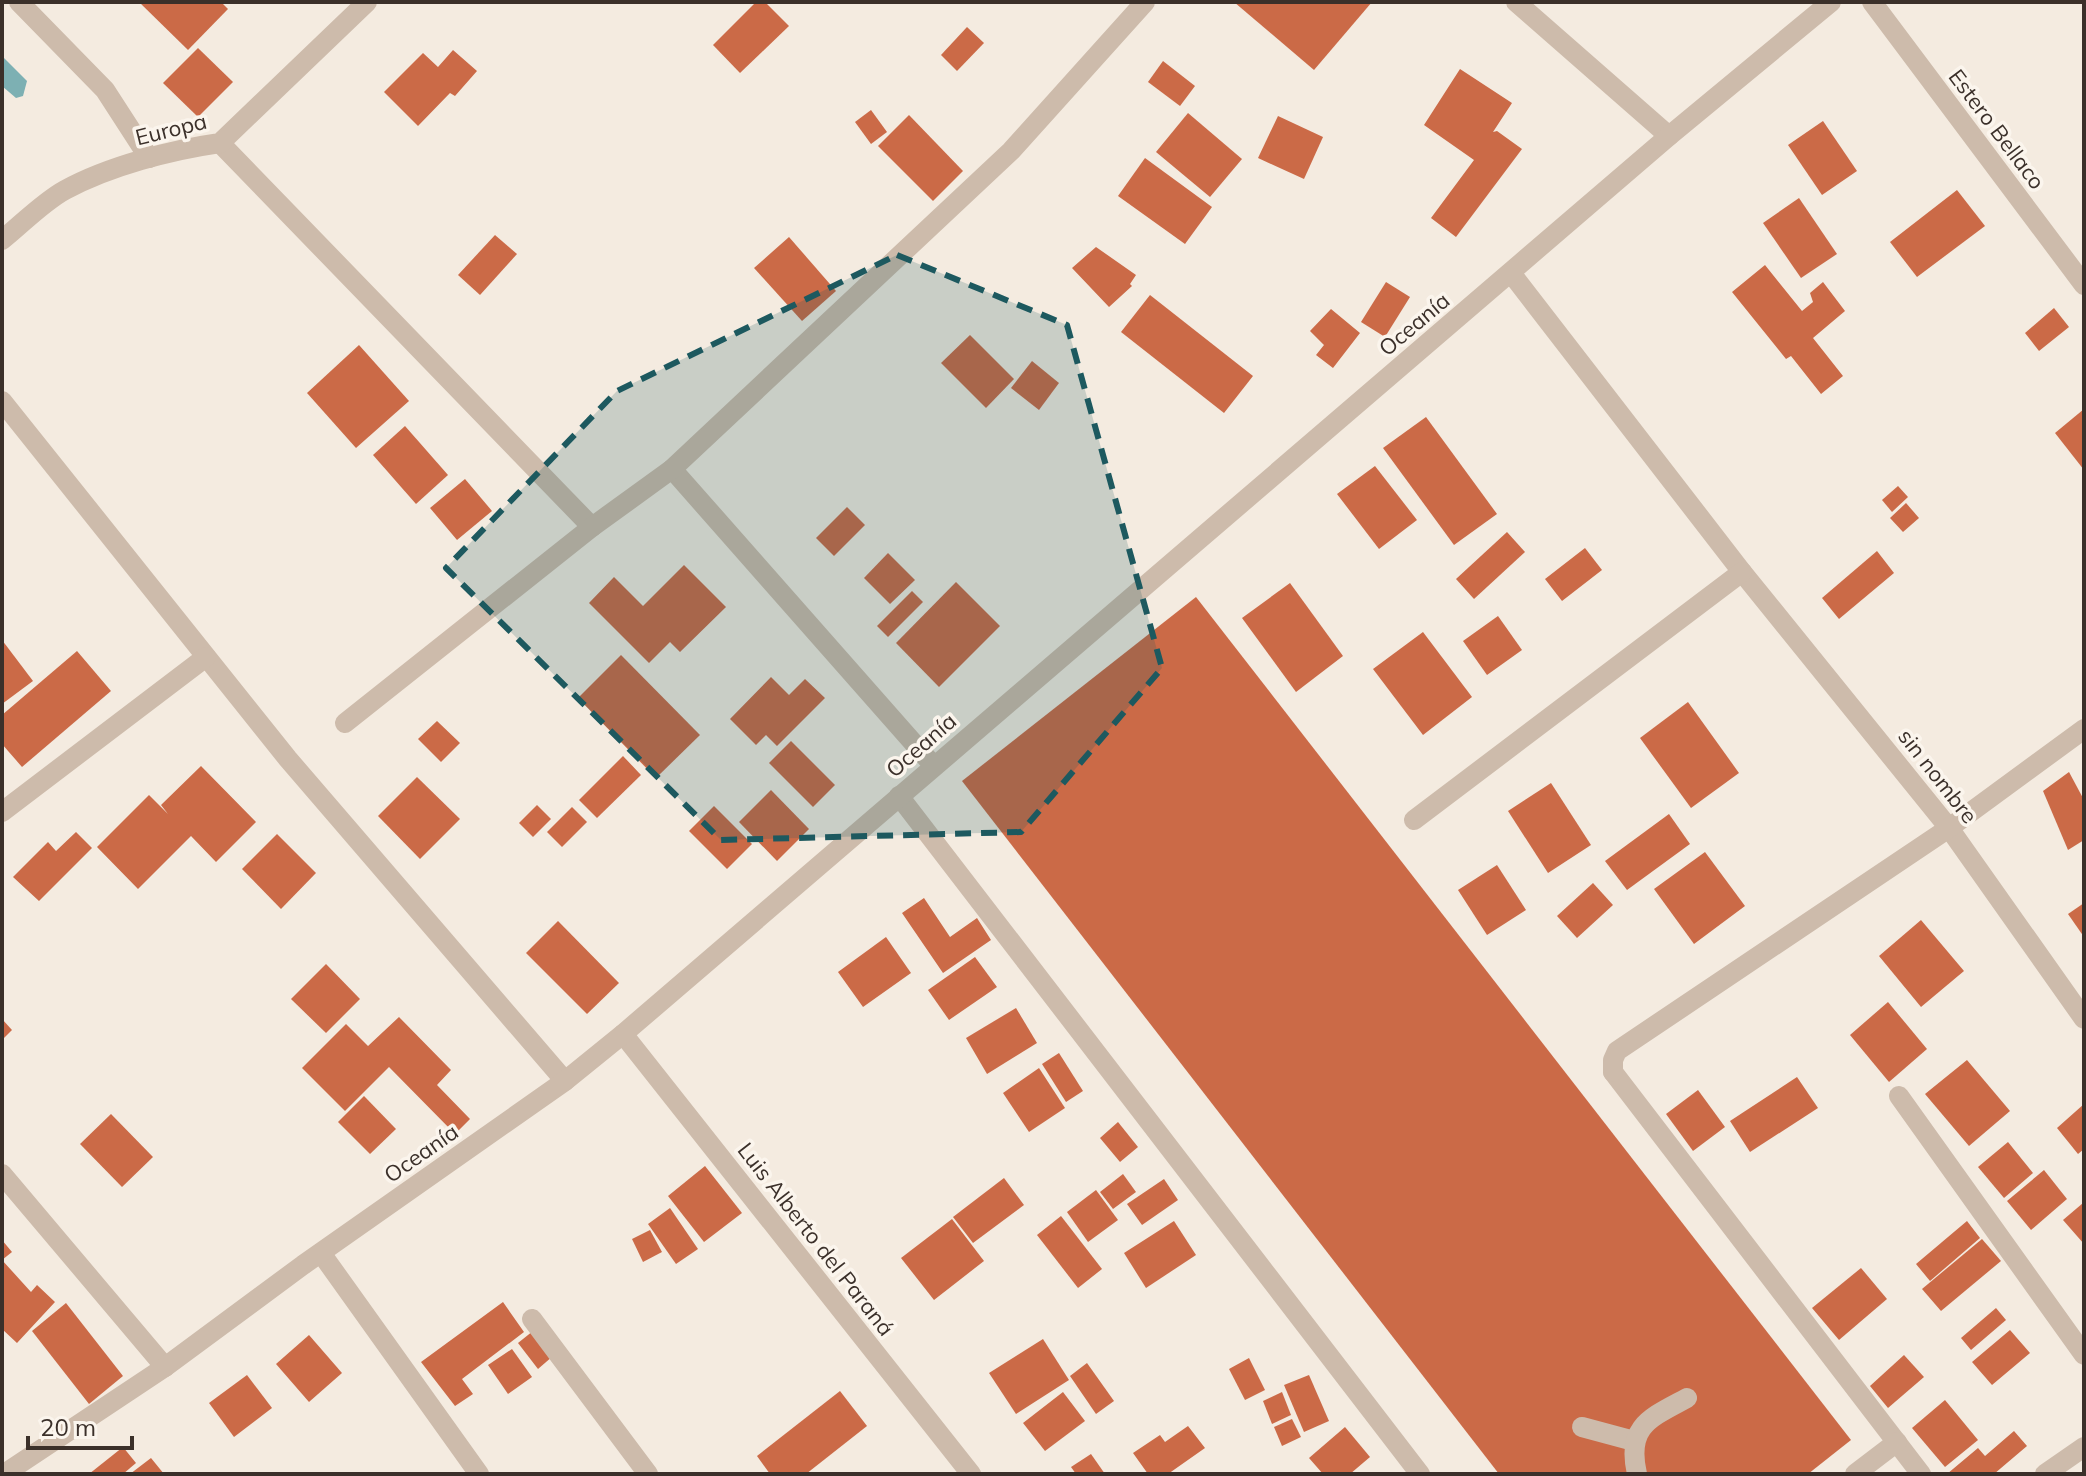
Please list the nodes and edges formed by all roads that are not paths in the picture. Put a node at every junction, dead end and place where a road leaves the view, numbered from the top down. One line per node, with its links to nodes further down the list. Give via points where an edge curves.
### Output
1 (19, 2): 9 (street, via 105,90)
2 (367, 2): 8 (street, Europa)
3 (1145, 2): 14 (street, via 1011,151)
4 (1516, 2): 7 (street)
5 (1831, 2): 7 (street, Oceanía)
6 (1872, 2): 12 (street, Estero Bellaco)
7 (1669, 136): 11 (street, Oceanía)
8 (220, 143): 9 (street, Europa); 15 (street)
9 (149, 158): 10 (street, Europa, via 64,190)
10 (2, 240)
11 (1511, 273): 16 (street, sin nombre); 20 (street, Oceanía)
12 (2084, 285)
13 (2, 401): 17 (street)
14 (672, 469): 15 (street); 20 (street)
15 (592, 527): 18 (street)
16 (1742, 572): 23 (street); 24 (street, sin nombre)
17 (206, 657): 22 (street); 28 (street)
18 (345, 723)
19 (2084, 729): 24 (street)
20 (933, 765): 21 (street, Oceanía)
21 (899, 796): 27 (street, Oceanía); 44 (street)
22 (2, 812)
23 (1414, 820)
24 (1949, 828): 25 (street, sin nombre); 38 (street, via 1617,1051 1613,1060 1613,1072)
25 (2077, 994): 26 (street, sin nombre)
26 (2084, 1019)
27 (623, 1034): 28 (street, Oceanía); 43 (street, Luis Alberto del Paraná)
28 (565, 1081): 31 (street, Oceanía)
29 (1899, 1096): 33 (street)
30 (2, 1174): 34 (street)
31 (321, 1253): 34 (street, Oceanía); 41 (street)
32 (532, 1319): 42 (street)
33 (2084, 1355)
34 (165, 1367): 40 (street, Oceanía)
35 (1687, 1398): 37 (street, via 1645,1421)
36 (1582, 1427): 37 (street)
37 (1634, 1441): 45 (street)
38 (1897, 1442): 46 (street); 47 (street)
39 (2084, 1447): 48 (street)
40 (14, 1471)
41 (479, 1474)
42 (648, 1474)
43 (971, 1474)
44 (1420, 1474)
45 (1637, 1474)
46 (1855, 1474)
47 (1921, 1474)
48 (2045, 1474)

